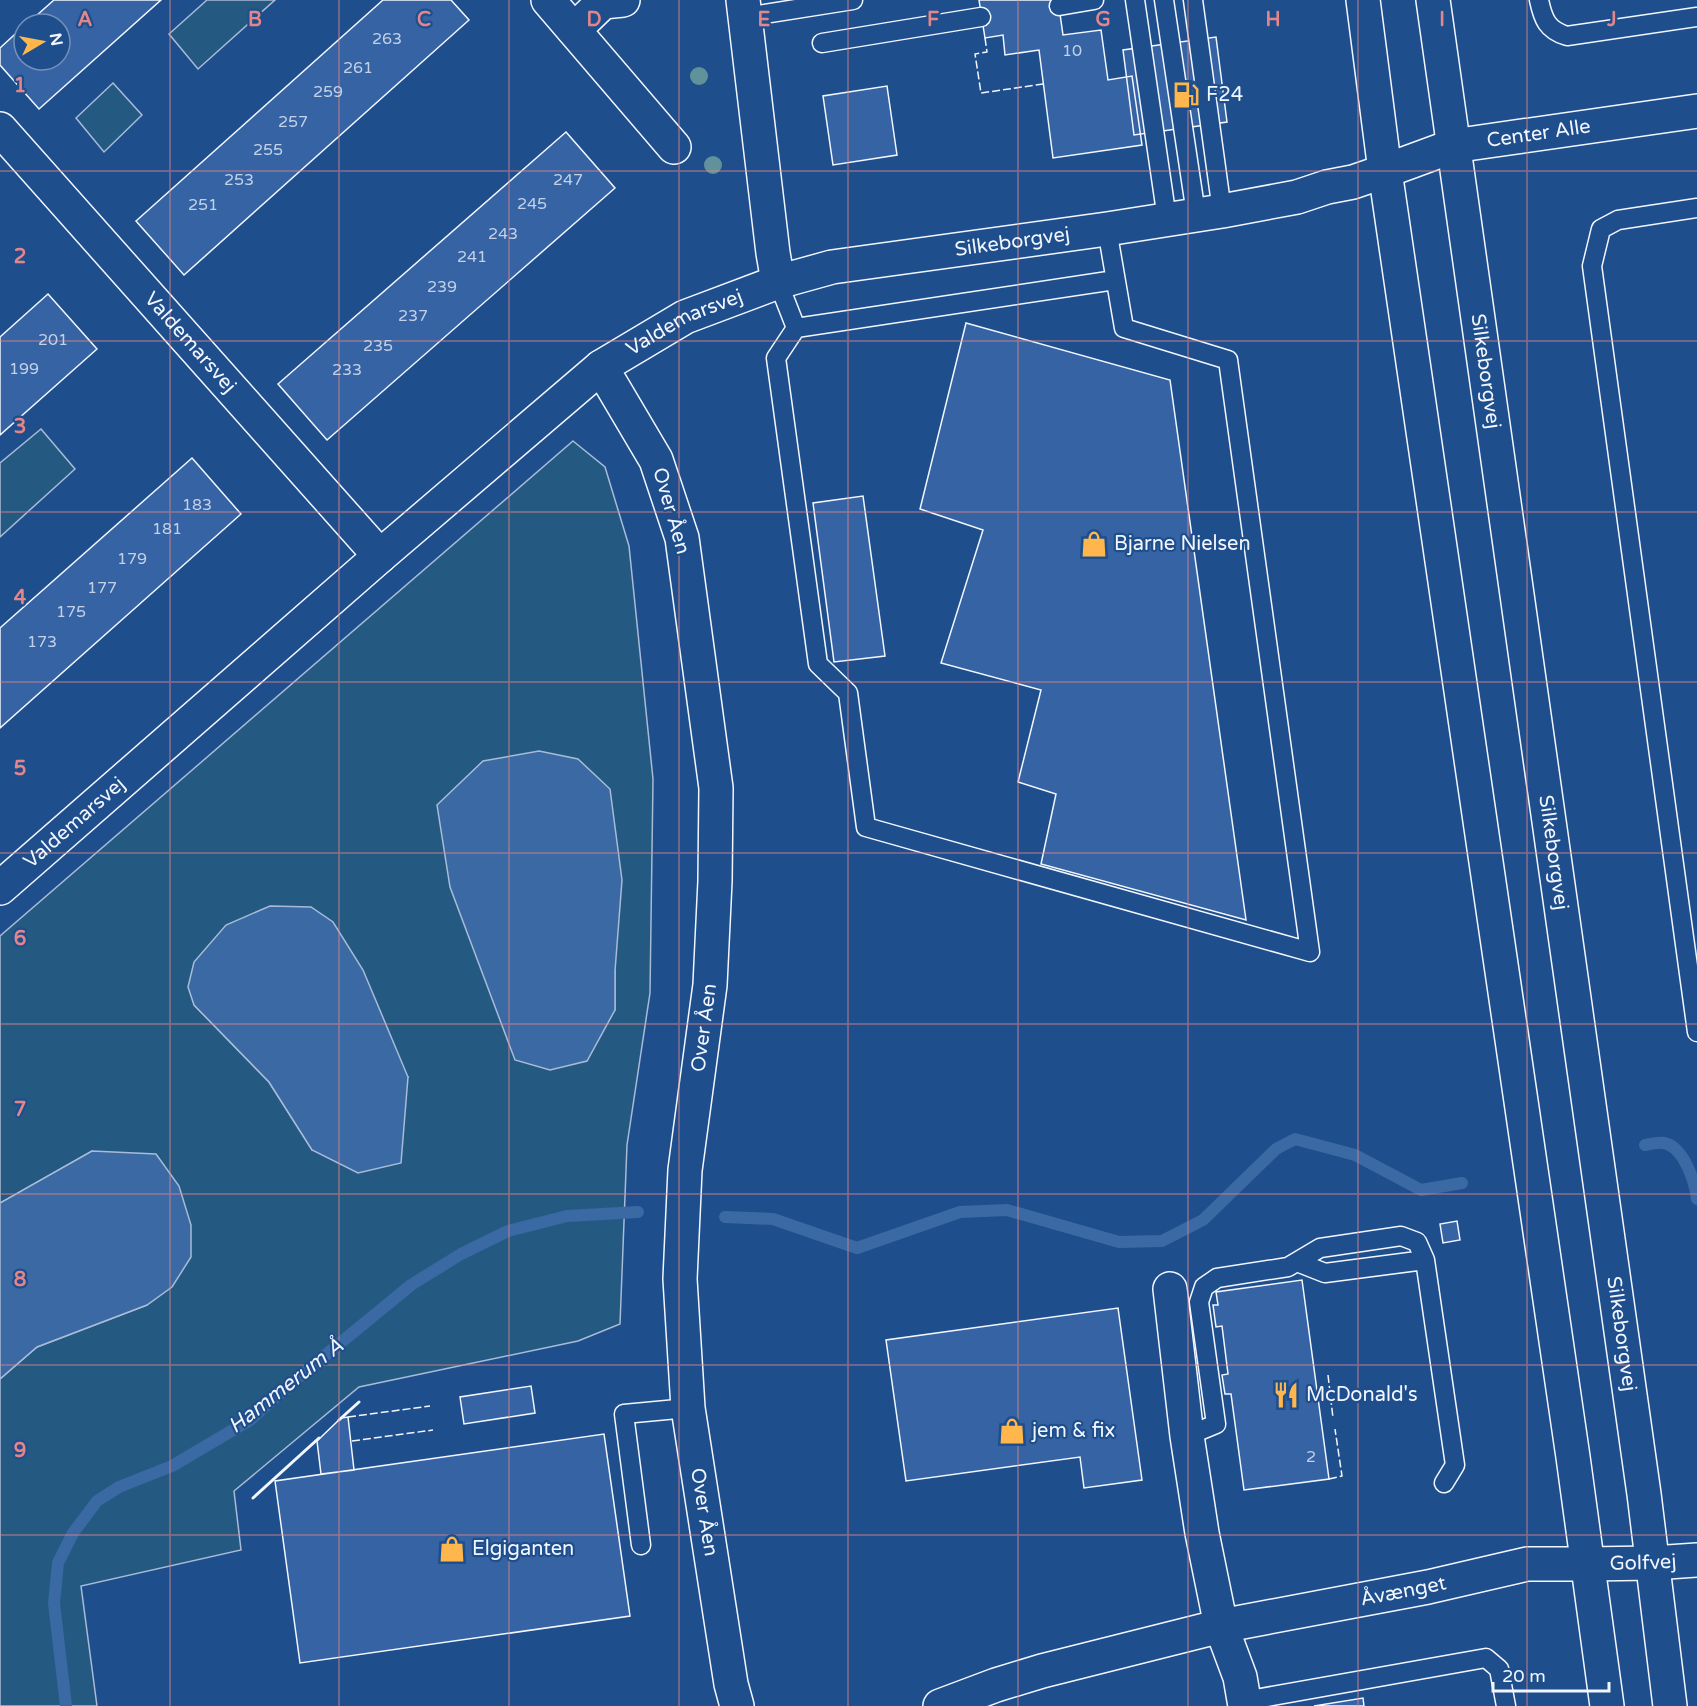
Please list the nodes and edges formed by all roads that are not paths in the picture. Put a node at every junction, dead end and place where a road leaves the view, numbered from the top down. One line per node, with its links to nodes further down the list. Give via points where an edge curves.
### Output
1 (548, 0): 15 (street)
2 (623, 0): 15 (street, via 603,2)
3 (853, 0): 12 (lane)
4 (1094, 0): 11 (lane)
5 (1135, 0): 23 (lane)
6 (1164, 0): 23 (lane)
7 (1193, 0): 23 (lane)
8 (1363, 0): 21 (street)
9 (1433, 0): 19 (street, Silkeborgvej)
10 (1539, 0): 14 (lane, via 1544,22 1556,33 1567,36)
11 (1059, 6)
12 (744, 9): 26 (street)
13 (981, 17): 16 (lane)
14 (1697, 17)
15 (574, 30): 20 (street)
16 (822, 43)
17 (1697, 111): 19 (street, Center Alle)
18 (0, 129): 29 (street, Valdemarsvej)
19 (1453, 146): 21 (street, Center Alle); 40 (street, Silkeborgvej)
20 (675, 147)
21 (1384, 171): 23 (street, Silkeborgvej, via 1297,197); 41 (street)
22 (1697, 208): 31 (lane, via 1618,220 1601,229 1592,266)
23 (1195, 214): 24 (street, Silkeborgvej)
24 (1107, 229): 25 (lane); 26 (street, Silkeborgvej, via 832,267)
25 (1115, 280): 27 (lane); 27 (lane, via 1124,328 1228,360 1310,952 866,827 848,693 818,664 816,652 776,358)
26 (778, 282): 27 (lane); 28 (street, Valdemarsvej, via 685,317)
27 (796, 328)
28 (601, 367): 29 (street, Valdemarsvej); 35 (street, Over Åen, via 656,460 682,538 716,788 710,985 685,1170 680,1279)
29 (380, 556): 30 (street, Valdemarsvej)
30 (4, 877)
31 (1697, 1032)
32 (1425, 1260): 33 (lane, via 1325,1273); 33 (lane, via 1417,1242 1401,1236 1320,1248); 37 (lane, via 1455,1465)
33 (1297, 1262): 36 (lane, via 1288,1267 1217,1278 1204,1287 1200,1302 1216,1424)
34 (1170, 1289): 36 (street)
35 (688, 1408): 38 (lane, via 624,1414); 44 (street, Over Åen)
36 (1187, 1436): 42 (street)
37 (1444, 1483)
38 (641, 1545)
39 (1697, 1560): 40 (street, Golfvej)
40 (1653, 1563): 41 (street, Golfvej); 48 (street, Silkeborgvej)
41 (1587, 1564): 42 (street, Åvænget, via 1527,1564); 47 (street)
42 (1221, 1626): 43 (street, via 1240,1677); 45 (street, Åvænget, via 1042,1671)
43 (1244, 1704): 46 (lane, via 1486,1658 1499,1669)
44 (737, 1706)
45 (940, 1706)
46 (1506, 1706)
47 (1607, 1706)
48 (1670, 1706)

